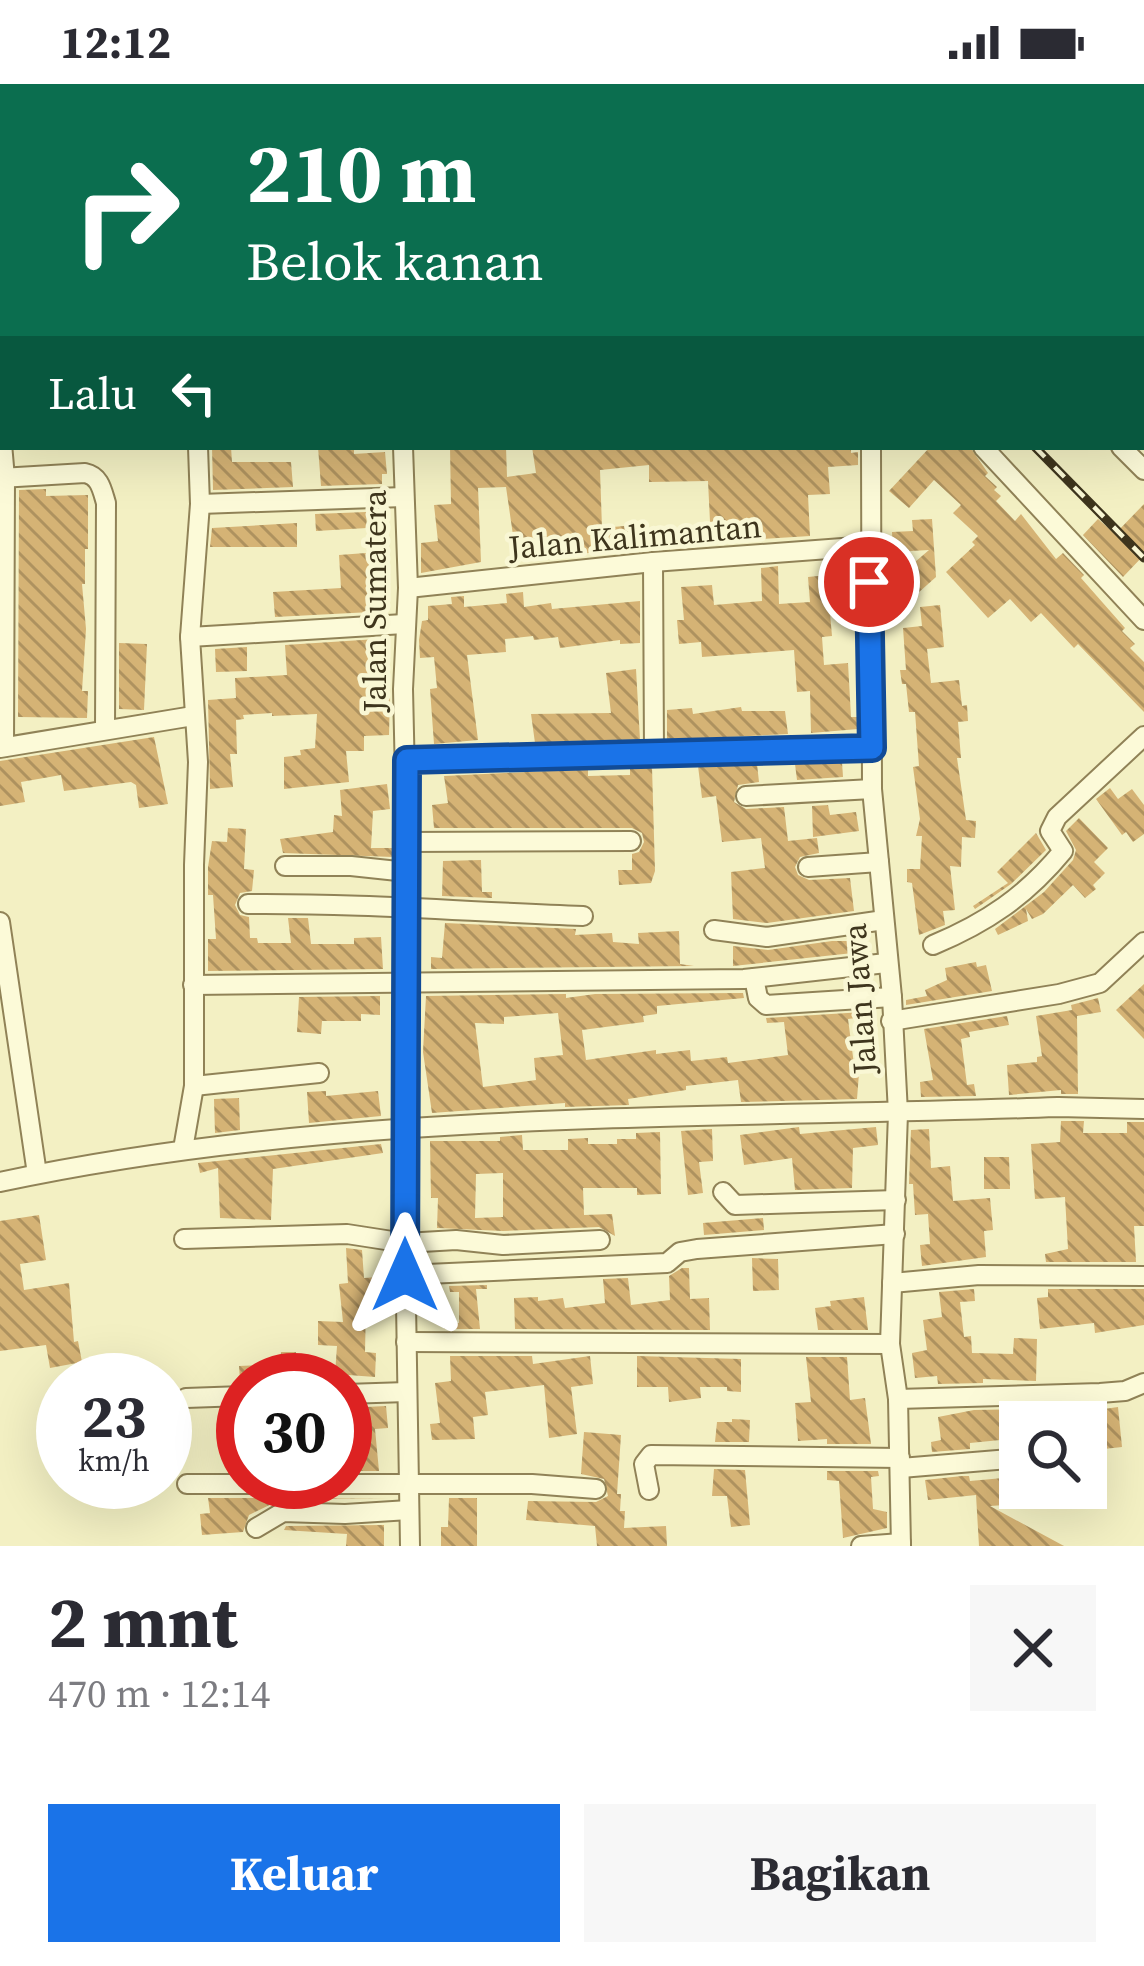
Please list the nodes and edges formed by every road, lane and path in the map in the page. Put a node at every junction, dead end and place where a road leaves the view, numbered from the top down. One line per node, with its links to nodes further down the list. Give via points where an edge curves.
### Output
1 (198, 450): 7 (street)
2 (403, 450): 6 (street, Jalan Sumatera)
3 (871, 450): 8 (street, Jalan Jawa)
4 (986, 450): 11 (street)
5 (3, 478): 15 (street, via 85,473 101,486); 17 (street)
6 (404, 496): 7 (street); 10 (street, Jalan Sumatera)
7 (200, 503): 13 (street)
8 (868, 546): 9 (street, Jalan Kalimantan); 18 (street, Jalan Jawa)
9 (653, 562): 10 (street, Jalan Kalimantan); 19 (street)
10 (408, 588): 12 (street, Jalan Sumatera)
11 (1144, 620)
12 (404, 624): 13 (street); 20 (street, Jalan Sumatera)
13 (190, 637): 14 (street)
14 (193, 716): 15 (street); 42 (street)
15 (105, 730): 17 (street)
16 (1144, 736): 37 (street, via 1057,818 1050,831 1063,851 1037,883 998,914)
17 (2, 748)
18 (872, 748): 19 (street); 21 (street, Jalan Jawa)
19 (654, 753): 20 (street)
20 (407, 760): 24 (street, Jalan Sumatera)
21 (872, 789): 22 (street); 25 (street, Jalan Jawa)
22 (746, 796)
23 (631, 841): 24 (street)
24 (408, 842): 28 (street, Jalan Sumatera)
25 (879, 862): 27 (street); 32 (street, Jalan Jawa)
26 (285, 866): 28 (street)
27 (808, 867)
28 (406, 872): 30 (street, Jalan Sumatera)
29 (248, 904): 30 (street)
30 (408, 910): 31 (street); 41 (street, Jalan Sumatera)
31 (583, 916)
32 (884, 920): 35 (street); 38 (street, Jalan Jawa)
33 (0, 922): 51 (street)
34 (714, 930): 35 (street)
35 (804, 933): 39 (street)
36 (1144, 942): 44 (street, via 1100,983)
37 (933, 945)
38 (886, 963): 39 (street); 43 (street, Jalan Jawa)
39 (807, 972): 40 (street)
40 (754, 978): 41 (street); 43 (street, via 766,1005)
41 (405, 981): 42 (street); 49 (street, Jalan Sumatera)
42 (193, 985): 46 (street)
43 (892, 997): 44 (street, Jalan Jawa)
44 (891, 1021): 48 (street, Jalan Jawa)
45 (319, 1073): 46 (street)
46 (194, 1086): 50 (street)
47 (1144, 1109): 48 (street)
48 (898, 1113): 49 (street); 54 (street, Jalan Jawa)
49 (406, 1128): 50 (street); 58 (street, Jalan Sumatera)
50 (183, 1150): 51 (street)
51 (37, 1174): 52 (street)
52 (0, 1182)
53 (724, 1192): 54 (street, via 735,1205)
54 (896, 1200): 55 (street, Jalan Jawa)
55 (895, 1234): 59 (street, via 697,1249 667,1263); 61 (street, Jalan Jawa)
56 (184, 1239): 58 (street, via 347,1234)
57 (600, 1240): 58 (street)
58 (405, 1243): 59 (street, Jalan Sumatera)
59 (405, 1275): 62 (street, Jalan Sumatera)
60 (1144, 1276): 61 (street)
61 (892, 1283): 63 (street, Jalan Jawa)
62 (406, 1342): 63 (street); 65 (street, Jalan Sumatera)
63 (890, 1344): 67 (street, Jalan Jawa)
64 (1144, 1383): 67 (street, via 1100,1393)
65 (407, 1392): 66 (street); 71 (street, Jalan Sumatera)
66 (372, 1393)
67 (898, 1399): 69 (street, Jalan Jawa)
68 (999, 1458): 69 (street)
69 (900, 1463): 73 (street, via 651,1455 644,1464); 76 (street, Jalan Jawa)
70 (192, 1484): 71 (street)
71 (410, 1484): 72 (street); 74 (street, Jalan Sumatera)
72 (596, 1489)
73 (649, 1490)
74 (409, 1510): 75 (street, via 283,1512); 77 (street, Jalan Sumatera)
75 (256, 1528)
76 (901, 1544): 78 (street)
77 (410, 1546)
78 (861, 1546)

